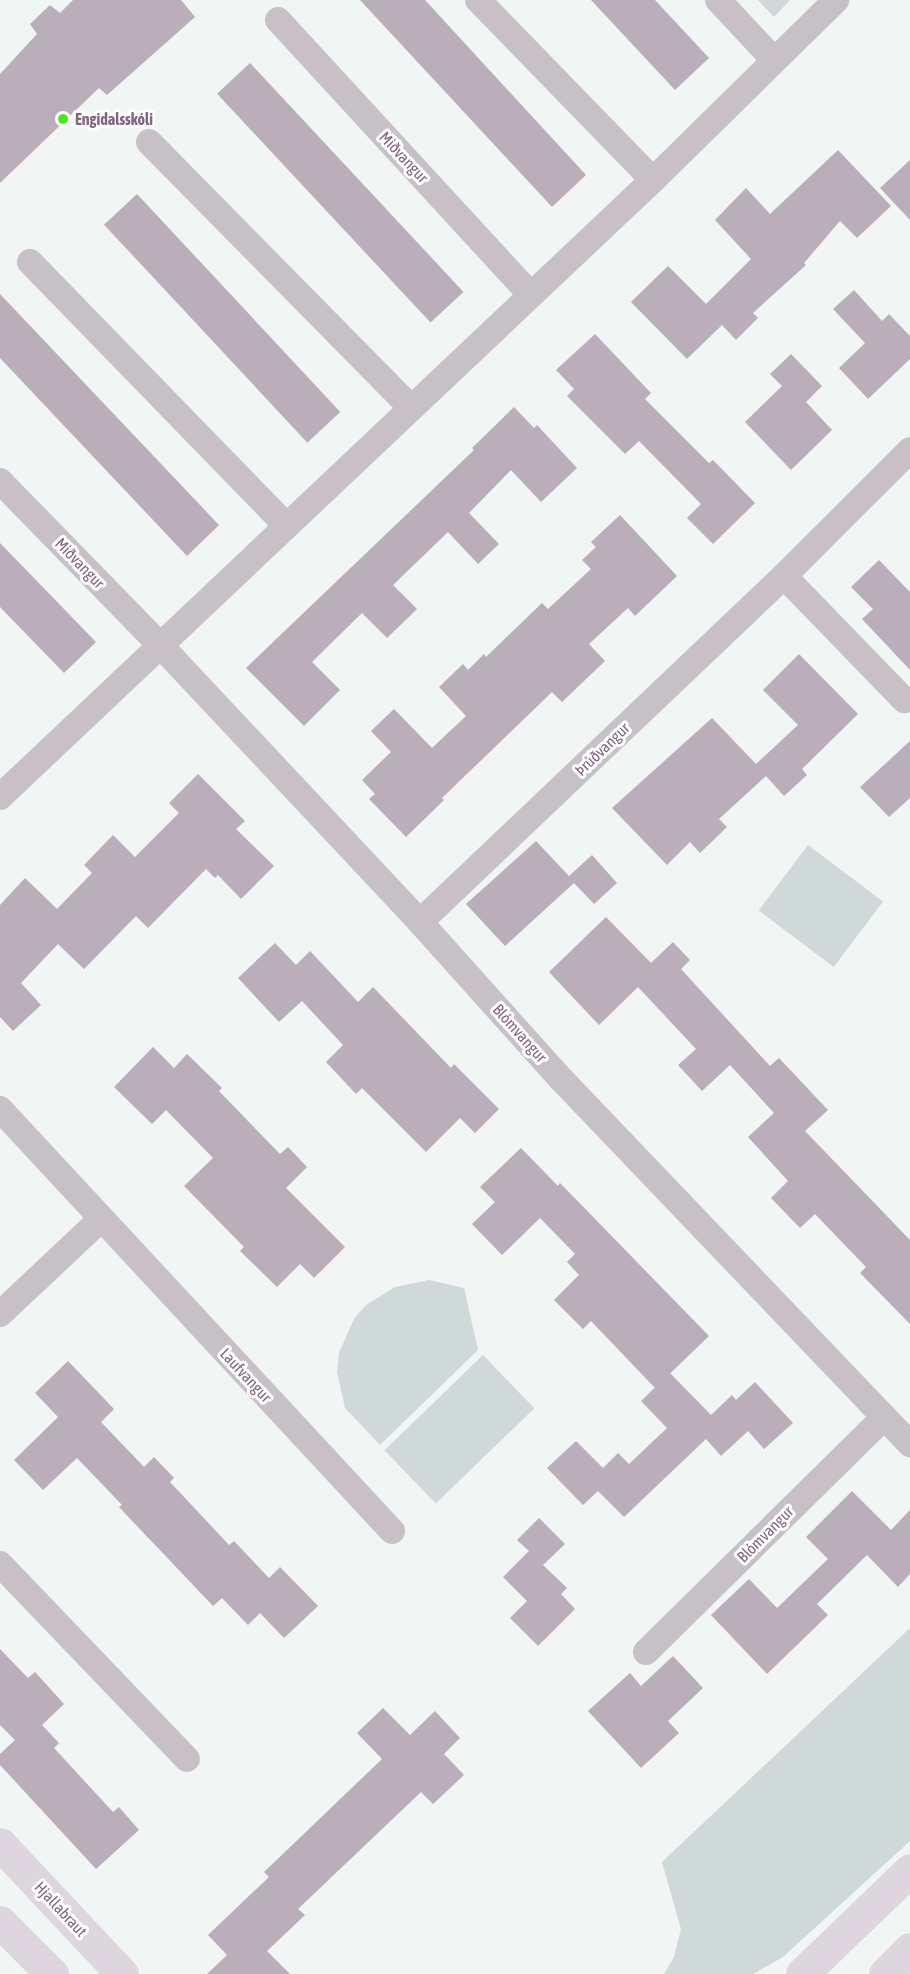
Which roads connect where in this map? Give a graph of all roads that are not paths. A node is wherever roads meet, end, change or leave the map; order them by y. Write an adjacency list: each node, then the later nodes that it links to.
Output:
1 (478, 0): 7 (street)
2 (718, 0): 5 (street)
3 (836, 0): 5 (street)
4 (278, 20): 9 (street, Miðvangur)
5 (774, 60): 7 (street)
6 (149, 142): 10 (street)
7 (653, 180): 9 (street)
8 (30, 262): 13 (street)
9 (530, 294): 10 (street)
10 (410, 407): 13 (street)
11 (910, 450): 14 (street, Þrúðvangur)
12 (0, 481): 15 (street, Miðvangur)
13 (286, 525): 15 (street)
14 (784, 576): 16 (street); 18 (street, Þrúðvangur)
15 (160, 646): 17 (street); 18 (street, Blómvangur)
16 (904, 700)
17 (0, 797)
18 (420, 922): 22 (street, Blómvangur)
19 (0, 1109): 20 (street, Laufvangur)
20 (101, 1219): 21 (street); 24 (street, Laufvangur)
21 (0, 1314)
22 (884, 1417): 23 (street, Blómvangur); 26 (street, Blómvangur)
23 (910, 1444)
24 (392, 1531)
25 (0, 1564): 27 (street)
26 (646, 1652)
27 (187, 1759)
28 (0, 1844): 33 (main road, Hjallabraut)
29 (910, 1870): 34 (main road)
30 (0, 1922): 32 (main road)
31 (910, 1949): 35 (main road)
32 (52, 1974)
33 (122, 1974)
34 (802, 1974)
35 (885, 1974)

